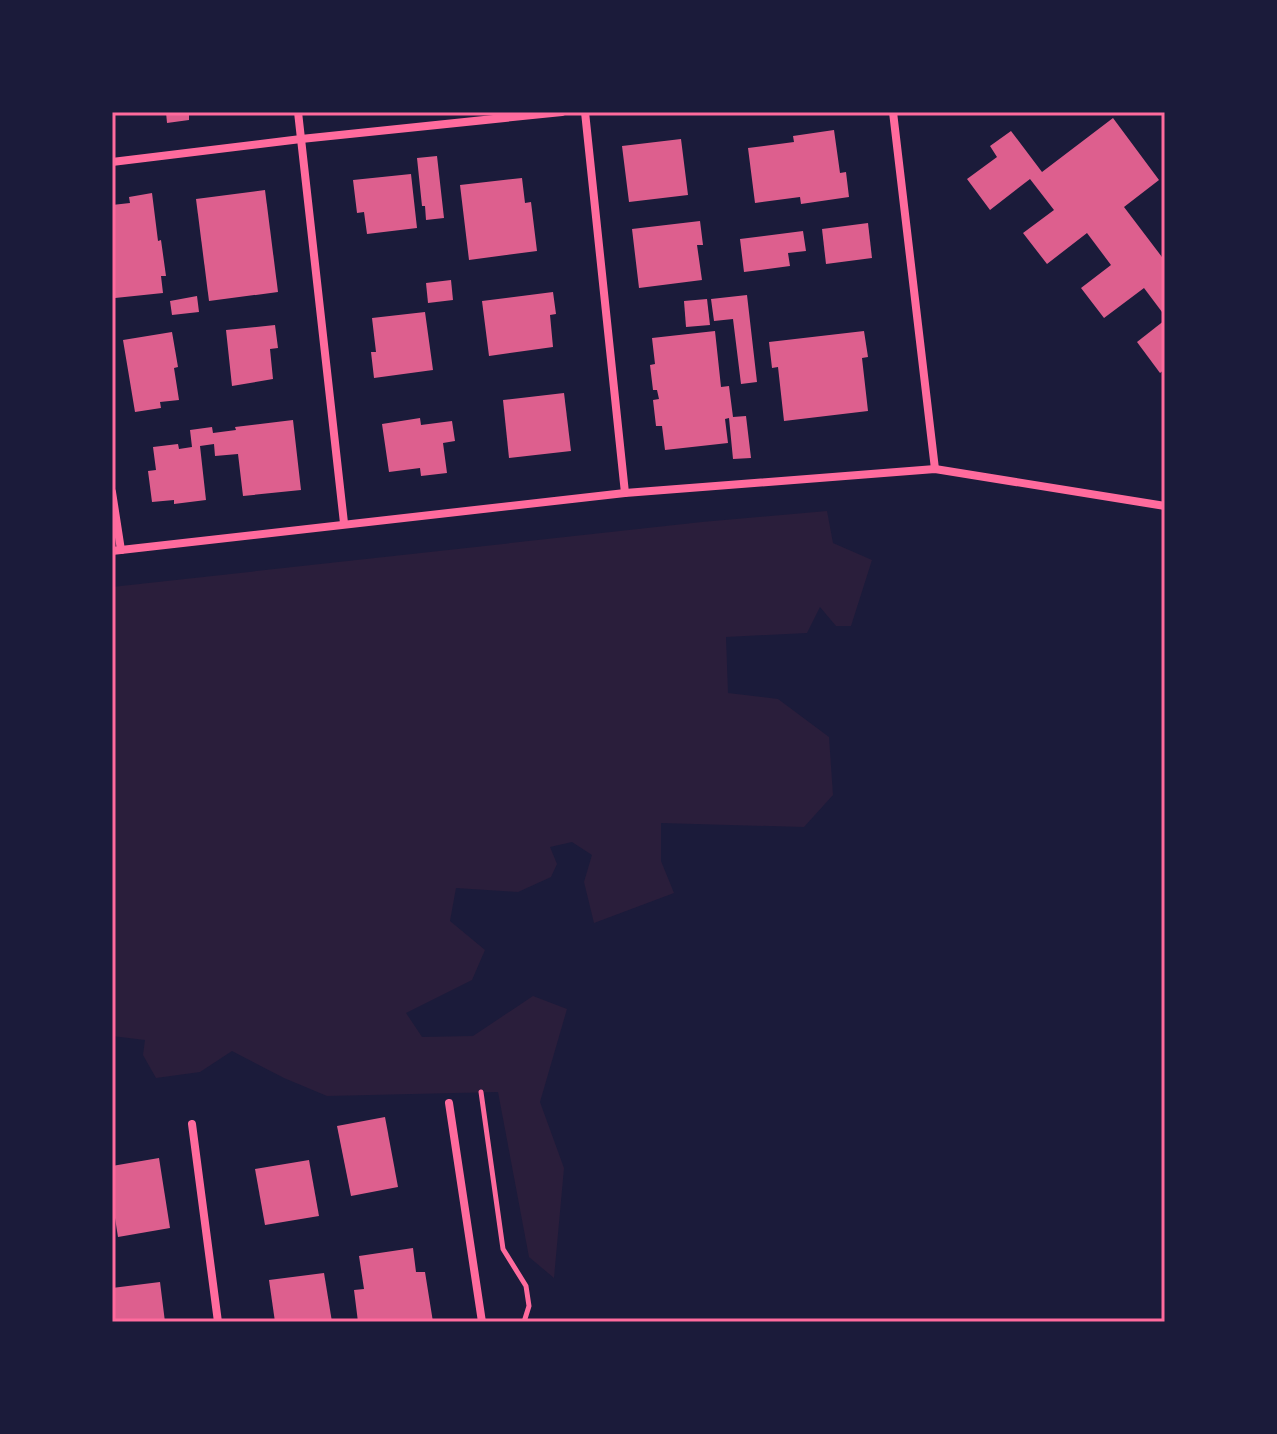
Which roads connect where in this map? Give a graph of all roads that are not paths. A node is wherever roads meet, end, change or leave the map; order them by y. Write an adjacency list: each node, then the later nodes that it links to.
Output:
1 (298, 112): 5 (street)
2 (562, 112): 5 (street)
3 (585, 112): 9 (street)
4 (893, 112): 7 (street)
5 (301, 139): 6 (street); 11 (street)
6 (112, 162)
7 (935, 469): 9 (street); 10 (street)
8 (112, 492): 12 (street)
9 (625, 493): 11 (street)
10 (1165, 506)
11 (344, 523): 12 (street)
12 (116, 550)
13 (449, 1103): 16 (street)
14 (192, 1124): 15 (street)
15 (218, 1322)
16 (482, 1322)

